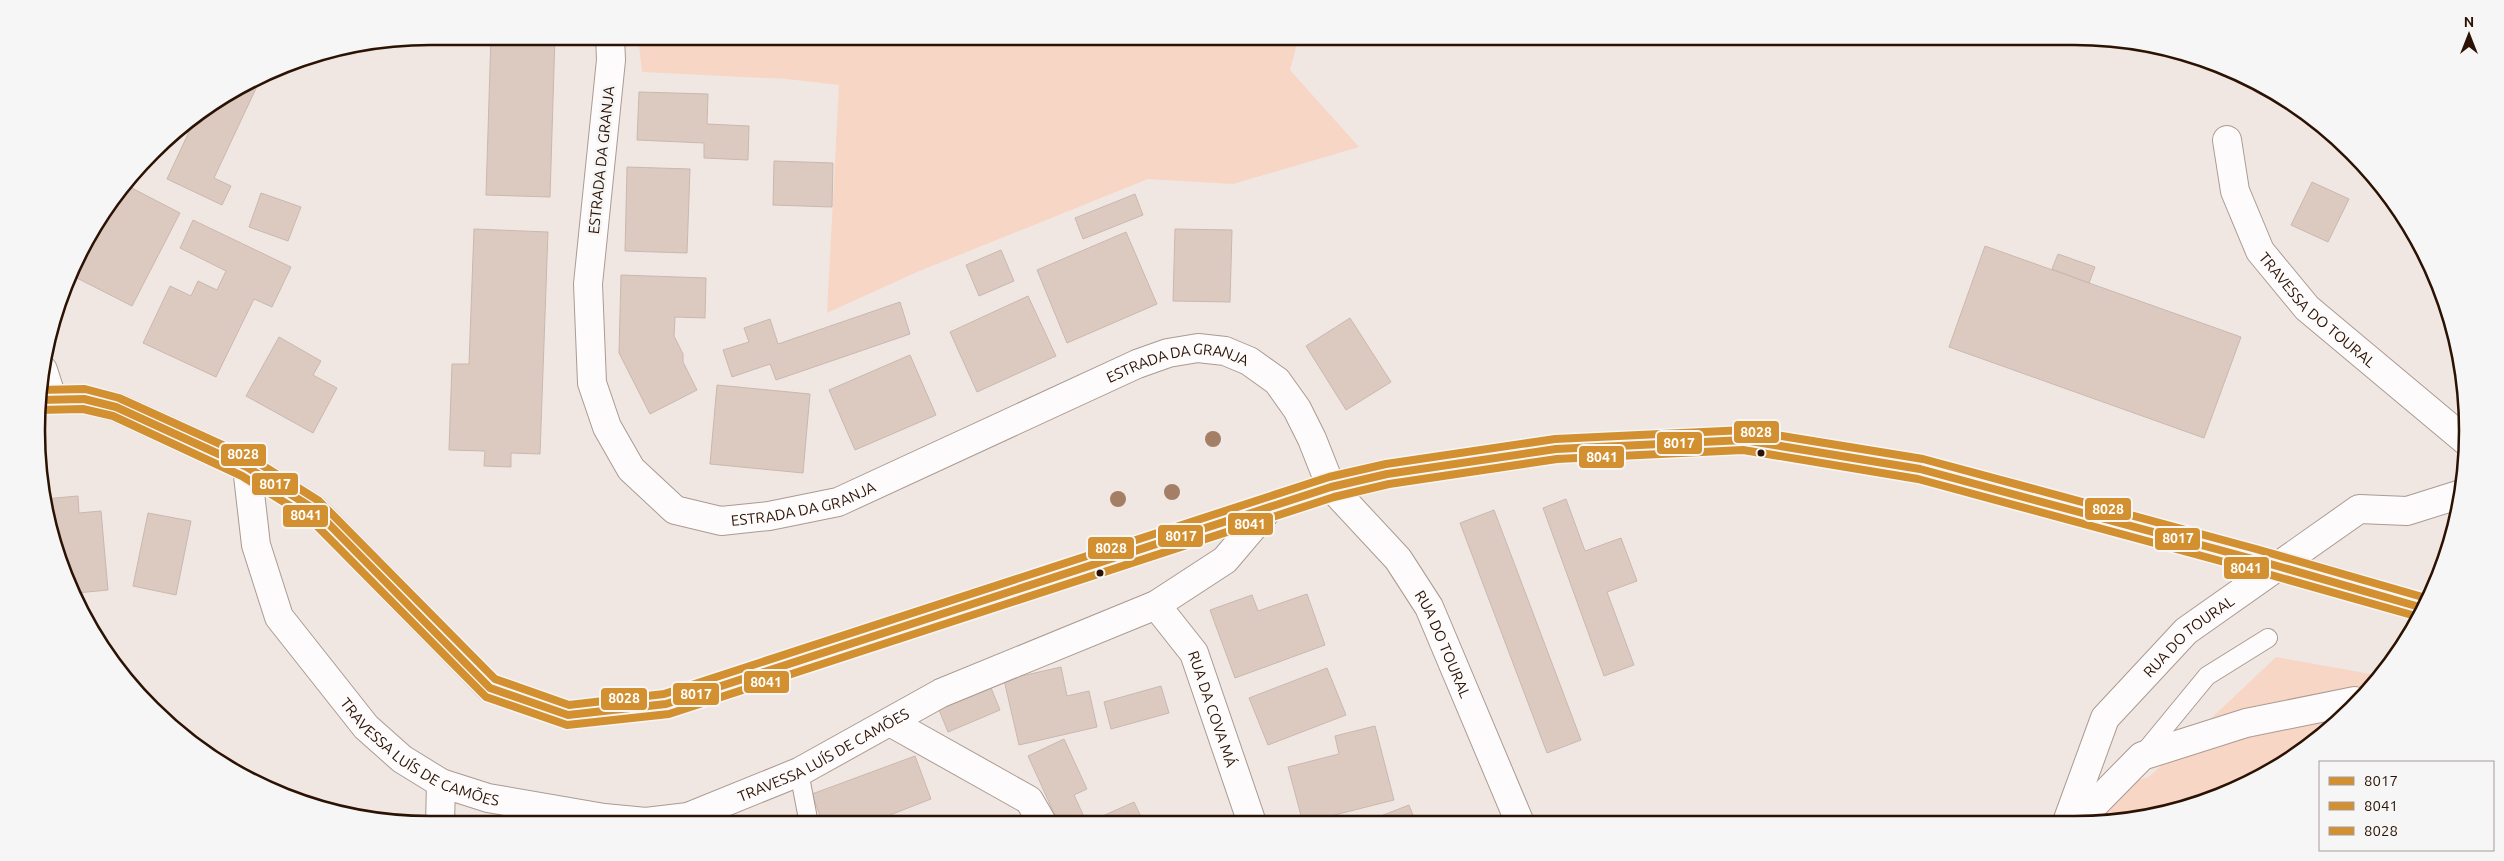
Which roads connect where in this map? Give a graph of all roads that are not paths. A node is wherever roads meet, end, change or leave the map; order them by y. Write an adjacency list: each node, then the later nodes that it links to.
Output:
1 (610, 45): 6 (street, ESTRADA DA GRANJA)
2 (2226, 140): 4 (street, TRAVESSA DO TOURAL)
3 (46, 399): 5 (main road)
4 (2459, 435)
5 (247, 468): 8 (main road); 16 (street, TRAVESSA LUÍS DE CAMÕES)
6 (1332, 487): 8 (main road); 10 (main road, bridge); 23 (street, RUA DO TOURAL)
7 (2454, 496): 24 (street, RUA DO TOURAL)
8 (1270, 507): 9 (street, TRAVESSA LUÍS DE CAMÕES)
9 (1156, 605): 13 (street, TRAVESSA LUÍS DE CAMÕES); 22 (street, RUA DA COVA MÁ)
10 (2416, 606)
11 (2268, 638): 14 (lane)
12 (2346, 703): 14 (street)
13 (890, 722): 15 (street, TRAVESSA LUÍS DE CAMÕES); 21 (street)
14 (2142, 756): 25 (street)
15 (799, 772): 19 (street, TRAVESSA LUÍS DE CAMÕES); 20 (lane)
16 (441, 783): 17 (street); 18 (street, TRAVESSA LUÍS DE CAMÕES)
17 (440, 816)
18 (593, 816)
19 (690, 816)
20 (808, 816)
21 (1038, 816)
22 (1250, 816)
23 (1517, 816)
24 (2069, 816)
25 (2083, 816)

